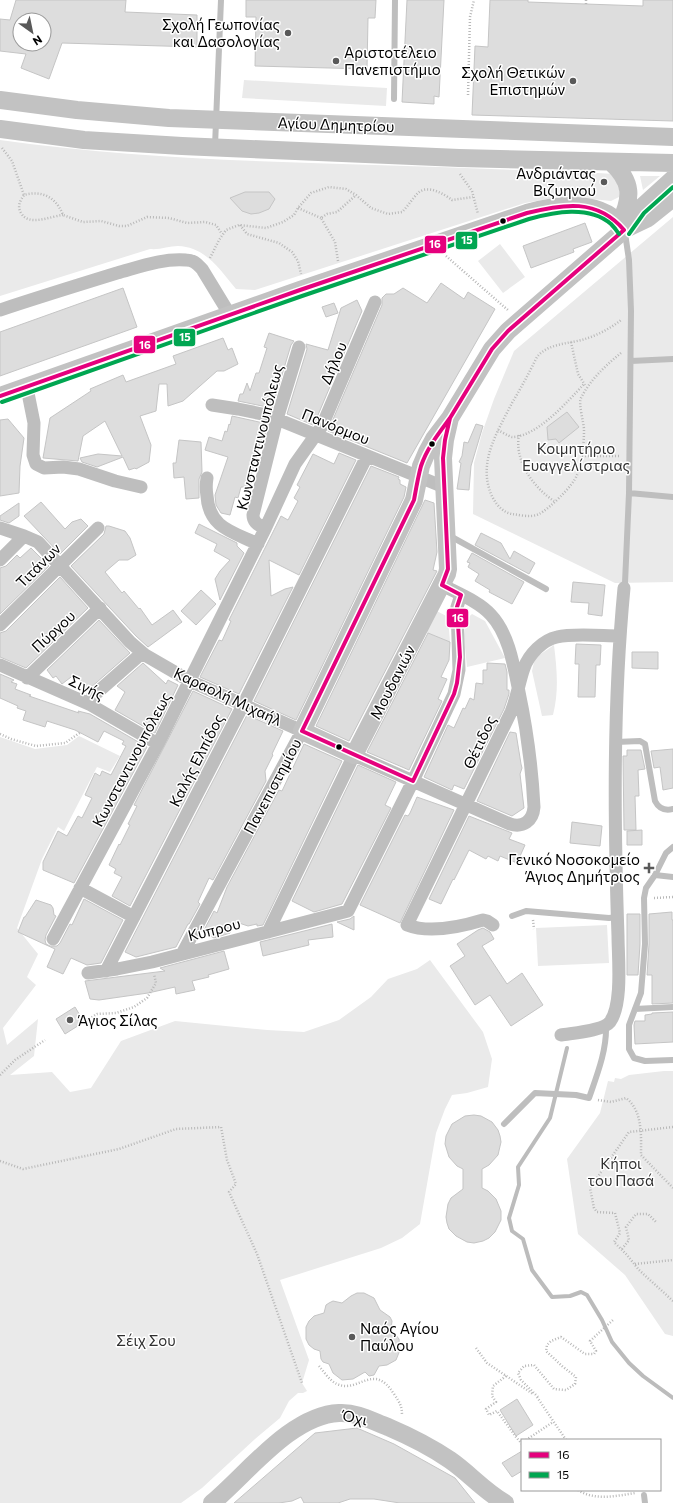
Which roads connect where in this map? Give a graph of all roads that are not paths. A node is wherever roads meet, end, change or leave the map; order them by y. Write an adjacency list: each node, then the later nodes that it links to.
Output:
1 (221, 0): 5 (lane)
2 (395, 0): 3 (lane)
3 (394, 99)
4 (0, 100): 5 (street, Αγίου Δημητρίου)
5 (216, 120): 7 (street, Αγίου Δημητρίου); 8 (lane)
6 (0, 129): 8 (street, Αγίου Δημητρίου)
7 (673, 137)
8 (215, 148): 9 (street, Αγίου Δημητρίου)
9 (611, 162): 10 (street, Αγίου Δημητρίου); 13 (street)
10 (673, 163)
11 (673, 178): 13 (street, Πανεπιστημίου)
12 (673, 198): 13 (street, Πανεπιστημίου)
13 (622, 226): 16 (street); 19 (lane); 23 (street, Πανεπιστημίου)
14 (375, 302): 25 (street, Δήλου)
15 (0, 310): 16 (street)
16 (230, 315): 20 (street)
17 (299, 347): 24 (street, Κωνσταντινουπόλεως)
18 (673, 359): 19 (lane)
19 (630, 361): 31 (lane)
20 (27, 388): 21 (street); 29 (street)
21 (0, 396)
22 (212, 405): 24 (street, Πανόρμου)
23 (450, 418): 27 (street, Πανεπιστημίου); 30 (street, Μουδανιών)
24 (277, 419): 25 (street, Πανόρμου); 35 (street, Κωνσταντινουπόλεως)
25 (316, 434): 26 (street, Πανόρμου); 35 (street, Κωνσταντινουπόλεως)
26 (367, 456): 27 (street, Πανόρμου); 54 (street, Καλής Ελπίδος)
27 (419, 477): 30 (street, Πανόρμου); 55 (street, Πανεπιστημίου)
28 (207, 478): 38 (street)
29 (141, 486)
30 (444, 487): 36 (street, Μουδανιών)
31 (629, 493): 32 (lane); 42 (lane)
32 (673, 497)
33 (0, 528): 37 (street, Καραολή Μιχαήλ)
34 (98, 528): 40 (street, Τιτάνων)
35 (265, 529): 38 (street, Κωνσταντινουπόλεως)
36 (447, 534): 41 (street, Μουδανιών); 43 (lane)
37 (24, 536): 39 (street); 40 (street, Καραολή Μιχαήλ)
38 (258, 544): 51 (street, Κωνσταντινουπόλεως)
39 (0, 560)
40 (60, 566): 45 (street, Καραολή Μιχαήλ); 46 (street, Τιτάνων)
41 (442, 584): 44 (street); 58 (street, Μουδανιών)
42 (625, 585): 47 (street)
43 (546, 589)
44 (461, 595): 52 (street); 59 (street)
45 (100, 608): 48 (street, Καραολή Μιχαήλ); 50 (street, Πύργου)
46 (0, 625)
47 (620, 636): 52 (street, Θέτιδος); 56 (street)
48 (142, 652): 51 (street, Καραολή Μιχαήλ); 53 (street)
49 (0, 665): 50 (street, Σιγής)
50 (27, 678): 53 (street, Σιγής)
51 (190, 681): 54 (street, Καραολή Μιχαήλ); 57 (street, Κωνσταντινουπόλεως)
52 (519, 689): 60 (street, Θέτιδος); 60 (street, Καραολή Μιχαήλ)
53 (89, 704): 57 (street, Σιγής)
54 (243, 705): 55 (street, Καραολή Μιχαήλ); 66 (street, Καλής Ελπίδος)
55 (302, 731): 58 (street, Καραολή Μιχαήλ); 72 (street, Πανεπιστημίου)
56 (616, 742): 61 (lane); 68 (street)
57 (158, 744): 65 (street, Κωνσταντινουπόλεως)
58 (354, 755): 59 (street, Καραολή Μιχαήλ); 70 (street, Μουδανιών)
59 (413, 781): 60 (street, Καραολή Μιχαήλ); 70 (street, Κύπρου)
60 (467, 805): 69 (street, Θέτιδος)
61 (673, 809)
62 (673, 847): 63 (lane)
63 (655, 875): 64 (lane); 76 (lane)
64 (673, 877)
65 (80, 888): 66 (street); 71 (street, Κωνσταντινουπόλεως)
66 (134, 916): 73 (street, Καλής Ελπίδος)
67 (512, 916): 68 (lane)
68 (617, 917): 77 (street)
69 (493, 925)
70 (268, 932): 72 (street, Κύπρου)
71 (53, 939)
72 (182, 954): 73 (street, Κύπρου)
73 (106, 971): 74 (street, Κύπρου)
74 (88, 973)
75 (673, 1007): 76 (lane)
76 (635, 1010): 79 (lane)
77 (606, 1025): 78 (street); 80 (lane)
78 (561, 1035)
79 (673, 1060)
80 (504, 1124)
81 (642, 1494): 84 (lane)
82 (212, 1503): 83 (street, Όχι)
83 (505, 1503)
84 (645, 1503)

